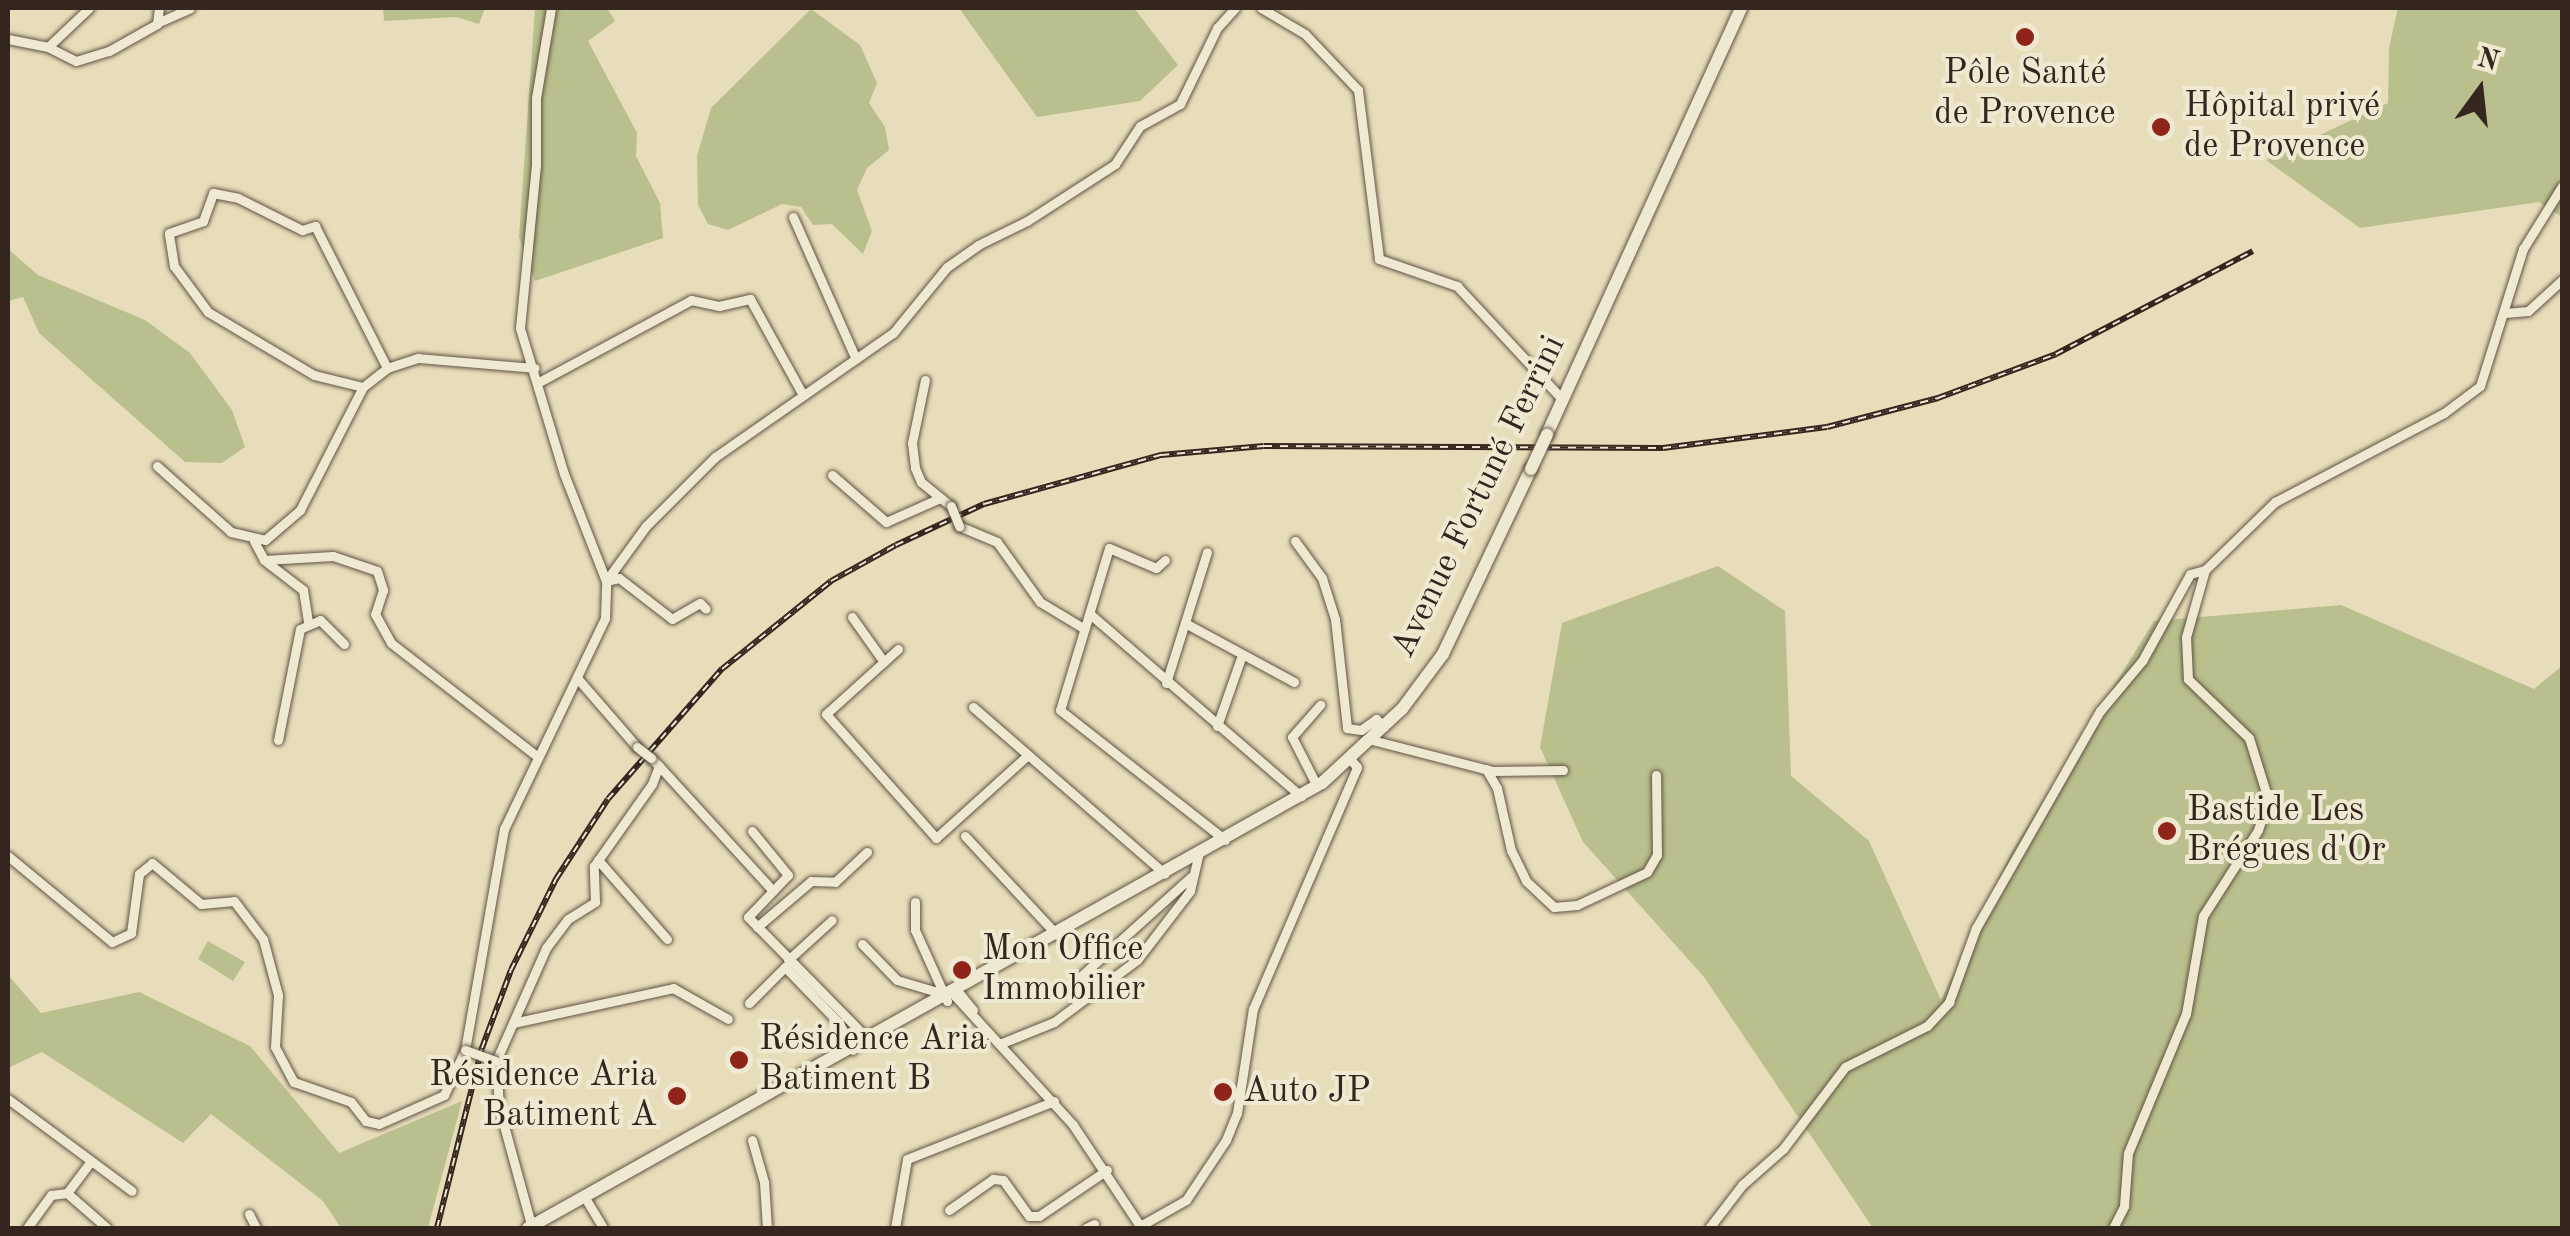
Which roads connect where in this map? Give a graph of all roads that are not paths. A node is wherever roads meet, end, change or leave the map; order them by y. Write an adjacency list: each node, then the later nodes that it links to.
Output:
1 (89, 8): 10 (street)
2 (159, 8): 8 (street)
3 (190, 8): 8 (street)
4 (551, 8): 17 (street)
5 (1236, 8): 15 (street)
6 (1261, 8): 22 (street)
7 (1740, 8): 22 (main road, Avenue Fortuné Ferrini)
8 (157, 23): 10 (street)
9 (8, 39): 10 (street)
10 (48, 47)
11 (2562, 186): 14 (street)
12 (793, 217): 15 (street)
13 (2562, 280): 14 (street)
14 (2505, 313): 31 (street)
15 (856, 359): 21 (street)
16 (386, 368): 17 (street); 20 (street); 20 (street)
17 (534, 368): 19 (street)
18 (925, 380): 25 (street)
19 (540, 382): 21 (street); 32 (street)
20 (364, 387): 26 (street)
21 (803, 395): 32 (street)
22 (1562, 399): 49 (main road, Avenue Fortuné Ferrini, bridge)
23 (158, 466): 26 (street)
24 (832, 475): 25 (street)
25 (938, 499): 38 (street, bridge)
26 (254, 541): 29 (street)
27 (1295, 541): 49 (street)
28 (1207, 552): 37 (street)
29 (264, 560): 36 (street); 53 (street)
30 (1165, 560): 34 (street)
31 (2205, 570): 106 (street); 107 (street)
32 (606, 581): 33 (street); 43 (street)
33 (706, 609)
34 (1090, 614): 38 (street); 45 (street)
35 (852, 617): 42 (street)
36 (308, 621): 39 (street); 50 (street)
37 (1185, 623): 41 (street); 45 (street)
38 (1085, 629): 63 (street)
39 (344, 644)
40 (898, 649): 42 (street)
41 (1241, 658): 44 (street); 48 (street)
42 (884, 662): 52 (street)
43 (578, 679): 53 (street); 55 (street, bridge)
44 (1294, 682)
45 (1166, 683): 48 (street)
46 (1320, 704): 59 (street)
47 (972, 707): 52 (street)
48 (1216, 726): 60 (street)
49 (1384, 727): 51 (main road, Avenue Fortuné Ferrini)
50 (278, 740)
51 (1372, 740): 54 (main road, Avenue Fortuné Ferrini); 56 (street)
52 (1028, 755): 68 (street)
53 (538, 757): 86 (street)
54 (1350, 760): 59 (main road, Avenue Fortuné Ferrini); 98 (street)
55 (659, 766): 67 (street); 70 (street)
56 (1486, 769): 57 (street); 58 (street)
57 (1563, 770)
58 (1656, 776)
59 (1318, 786): 60 (main road, Avenue Fortuné Ferrini)
60 (1301, 796): 63 (main road, Avenue Fortuné Ferrini)
61 (752, 830): 70 (street)
62 (965, 836): 74 (street)
63 (1225, 840): 65 (main road, Avenue Fortuné Ferrini)
64 (867, 852): 73 (street)
65 (1198, 855): 68 (main road, Avenue Fortuné Ferrini); 69 (street)
66 (8, 856): 86 (street)
67 (598, 860): 75 (street); 82 (street)
68 (1164, 874): 74 (main road, Avenue Fortuné Ferrini)
69 (1193, 875): 78 (street); 84 (street)
70 (772, 891): 73 (street)
71 (914, 902): 79 (street)
72 (832, 920): 77 (street)
73 (757, 928): 77 (street)
74 (1056, 935): 79 (main road, Avenue Fortuné Ferrini)
75 (668, 938)
76 (862, 944): 79 (street)
77 (788, 960): 83 (street)
78 (1080, 976)
79 (953, 994): 83 (main road, Avenue Fortuné Ferrini); 84 (street)
80 (749, 1003): 85 (street)
81 (728, 1019): 82 (street)
82 (513, 1023): 87 (street)
83 (869, 1040): 85 (main road, Avenue Fortuné Ferrini)
84 (1002, 1043): 89 (street)
85 (853, 1049): 95 (main road, Avenue Fortuné Ferrini)
86 (465, 1050): 87 (street, bridge)
87 (496, 1062): 102 (street)
88 (8, 1100): 91 (street)
89 (1054, 1101): 92 (street); 105 (street)
90 (752, 1140): 104 (street)
91 (90, 1161): 93 (street); 94 (street)
92 (1106, 1170): 96 (street); 98 (street)
93 (132, 1191)
94 (67, 1193): 99 (street); 100 (street)
95 (586, 1200): 102 (main road, Avenue Fortuné Ferrini); 103 (street)
96 (948, 1210)
97 (249, 1214): 101 (street)
98 (1140, 1227)
99 (28, 1228)
100 (107, 1228)
101 (256, 1228)
102 (533, 1228)
103 (603, 1228)
104 (767, 1228)
105 (895, 1228)
106 (1709, 1228)
107 (2113, 1228)

